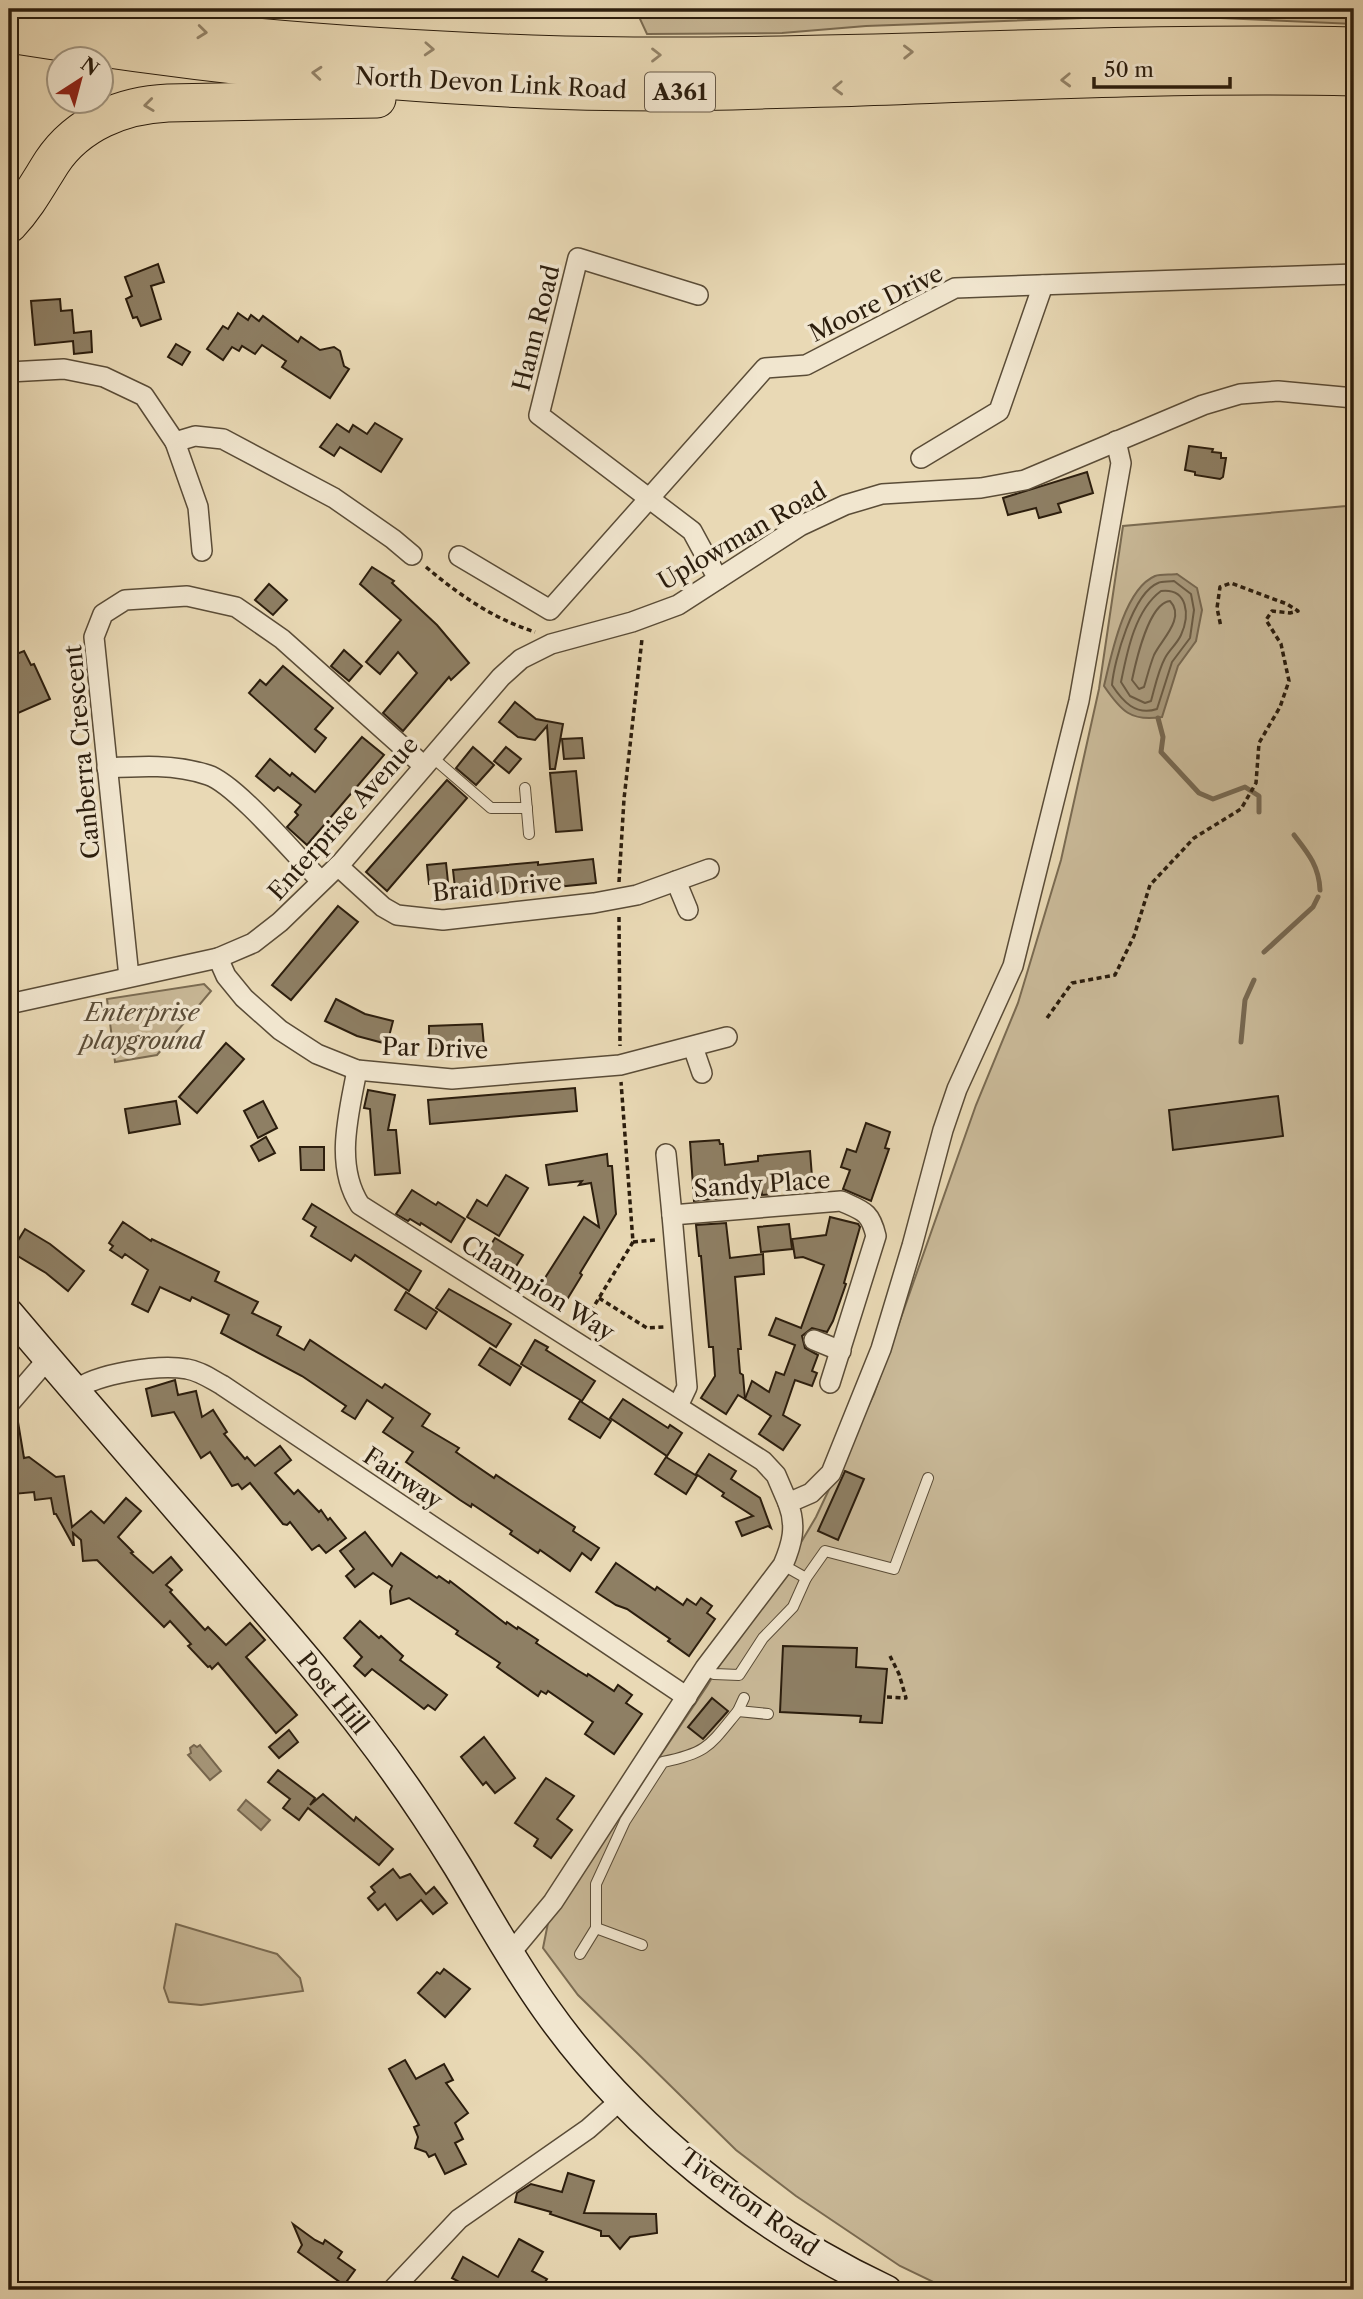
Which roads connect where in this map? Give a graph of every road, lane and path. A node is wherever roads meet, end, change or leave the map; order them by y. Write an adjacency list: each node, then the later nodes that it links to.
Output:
1 (37, 9): 3 (highway, North Devon Link Road / A361, one-way to 3)
2 (9, 34): 5 (highway, North Devon Link Road / A361, one-way to 2)
3 (1354, 46)
4 (1354, 77): 5 (highway, North Devon Link Road / A361, one-way to 5)
5 (510, 87): 6 (highway, A361, one-way to 6)
6 (9, 224)
7 (1354, 274): 8 (street, Moore Drive)
8 (1044, 285): 14 (street); 15 (street, Moore Drive)
9 (698, 295): 15 (street, Hann Road)
10 (9, 372): 12 (street)
11 (1354, 398): 13 (street, Uplowman Road)
12 (175, 442): 16 (street); 17 (street)
13 (1116, 442): 19 (street, Uplowman Road); 60 (street)
14 (921, 458)
15 (649, 498): 18 (street, Moore Drive); 19 (street, Hann Road)
16 (202, 551)
17 (412, 555): 22 (path)
18 (459, 556)
19 (718, 579): 20 (street, Uplowman Road)
20 (644, 618): 23 (street, Uplowman Road); 33 (path)
21 (1221, 627): 38 (path)
22 (537, 633)
23 (521, 659): 24 (street, Enterprise Avenue)
24 (428, 762): 25 (street, Canberra Crescent); 27 (lane); 29 (street, Enterprise Avenue)
25 (107, 768): 31 (street); 36 (street, Canberra Crescent)
26 (525, 788): 27 (lane)
27 (527, 808): 28 (lane)
28 (530, 834)
29 (338, 866): 31 (street, Enterprise Avenue); 33 (street, Braid Drive)
30 (709, 869): 32 (street, Braid Drive)
31 (321, 881): 35 (street, Enterprise Avenue)
32 (676, 881): 33 (street, Braid Drive); 34 (street)
33 (618, 898): 41 (path)
34 (688, 910)
35 (218, 958): 36 (street, Enterprise Avenue); 42 (street, Par Drive)
36 (129, 977): 37 (street, Enterprise Avenue)
37 (9, 1004)
38 (1047, 1018)
39 (727, 1037): 40 (street, Par Drive)
40 (693, 1047): 41 (street, Par Drive); 43 (street)
41 (620, 1065): 42 (street, Par Drive); 47 (path)
42 (357, 1070): 51 (street, Champion Way)
43 (702, 1073)
44 (666, 1154): 45 (street)
45 (672, 1215): 46 (street, Sandy Place); 53 (street, Sandy Place)
46 (674, 1239): 47 (path); 50 (street, Sandy Place)
47 (633, 1242): 48 (path)
48 (599, 1298): 50 (path); 51 (path)
49 (9, 1314): 54 (street, Post Hill)
50 (681, 1325): 58 (street, Sandy Place)
51 (574, 1339): 58 (street, Champion Way)
52 (814, 1340): 53 (street)
53 (841, 1351): 55 (street, Sandy Place)
54 (49, 1361): 56 (street, Post Hill); 57 (street)
55 (830, 1383)
56 (74, 1391): 66 (street, Fairway); 72 (street, Post Hill)
57 (9, 1404)
58 (678, 1406): 60 (street, Champion Way)
59 (928, 1479): 62 (lane)
60 (788, 1503): 61 (street, Champion Way)
61 (783, 1566): 62 (lane); 64 (street)
62 (806, 1578): 64 (lane)
63 (890, 1656): 65 (path)
64 (705, 1668): 66 (street)
65 (887, 1696)
66 (687, 1697): 72 (street)
67 (744, 1698): 68 (lane)
68 (738, 1711): 69 (lane); 70 (lane)
69 (768, 1714)
70 (596, 1927): 71 (lane); 73 (lane)
71 (642, 1945)
72 (507, 1952): 74 (street, Post Hill)
73 (580, 1954)
74 (622, 2099): 75 (street, Tiverton Road); 76 (street)
75 (873, 2287)
76 (392, 2290)

